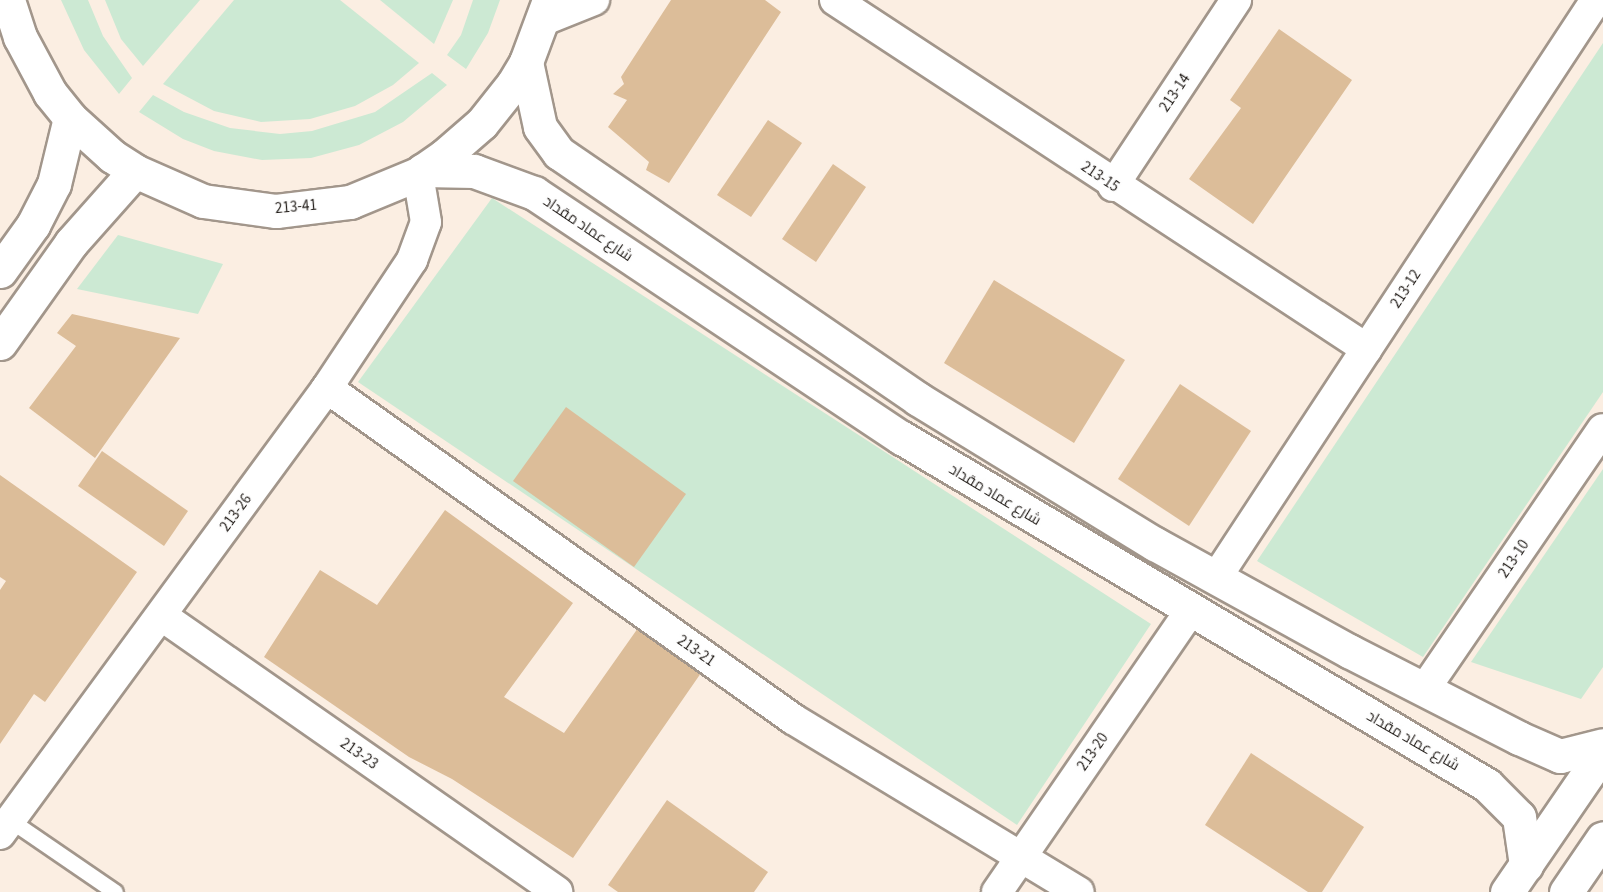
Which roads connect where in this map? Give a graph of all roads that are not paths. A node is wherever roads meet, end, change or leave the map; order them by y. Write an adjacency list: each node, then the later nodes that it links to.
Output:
1 (8, 0): 8 (street, 213-41)
2 (594, 0): 6 (street)
3 (836, 0): 11 (street, 213-15)
4 (1236, 0): 11 (street, 213-14)
5 (1596, 0): 14 (street, 213-12)
6 (547, 10): 7 (street, 213-41)
7 (526, 62): 10 (street, 213-41); 17 (street)
8 (70, 118): 9 (street, 213-41); 12 (street)
9 (135, 171): 10 (street, 213-41); 13 (street)
10 (420, 172): 15 (street, 213-26); 18 (street, شارع عماد مقداد)
11 (1113, 186): 14 (street, 213-15)
12 (0, 271)
13 (0, 343)
14 (1367, 350): 17 (street, 213-12)
15 (327, 388): 19 (street, 213-26); 25 (street, 213-21)
16 (1603, 429): 20 (street, 213-10)
17 (1216, 578): 20 (street)
18 (1190, 611): 25 (street, 213-20); 26 (street, شارع عماد مقداد)
19 (162, 616): 23 (street, 213-26); 28 (street, 213-23)
20 (1424, 690): 21 (street)
21 (1603, 745)
22 (1603, 752): 26 (street)
23 (5, 827): 27 (lane)
24 (1603, 838): 32 (street)
25 (1020, 858): 29 (street, 213-20); 30 (street, 213-21)
26 (1526, 865): 31 (street)
27 (115, 892)
28 (557, 892)
29 (997, 892)
30 (1079, 892)
31 (1507, 892)
32 (1566, 892)

